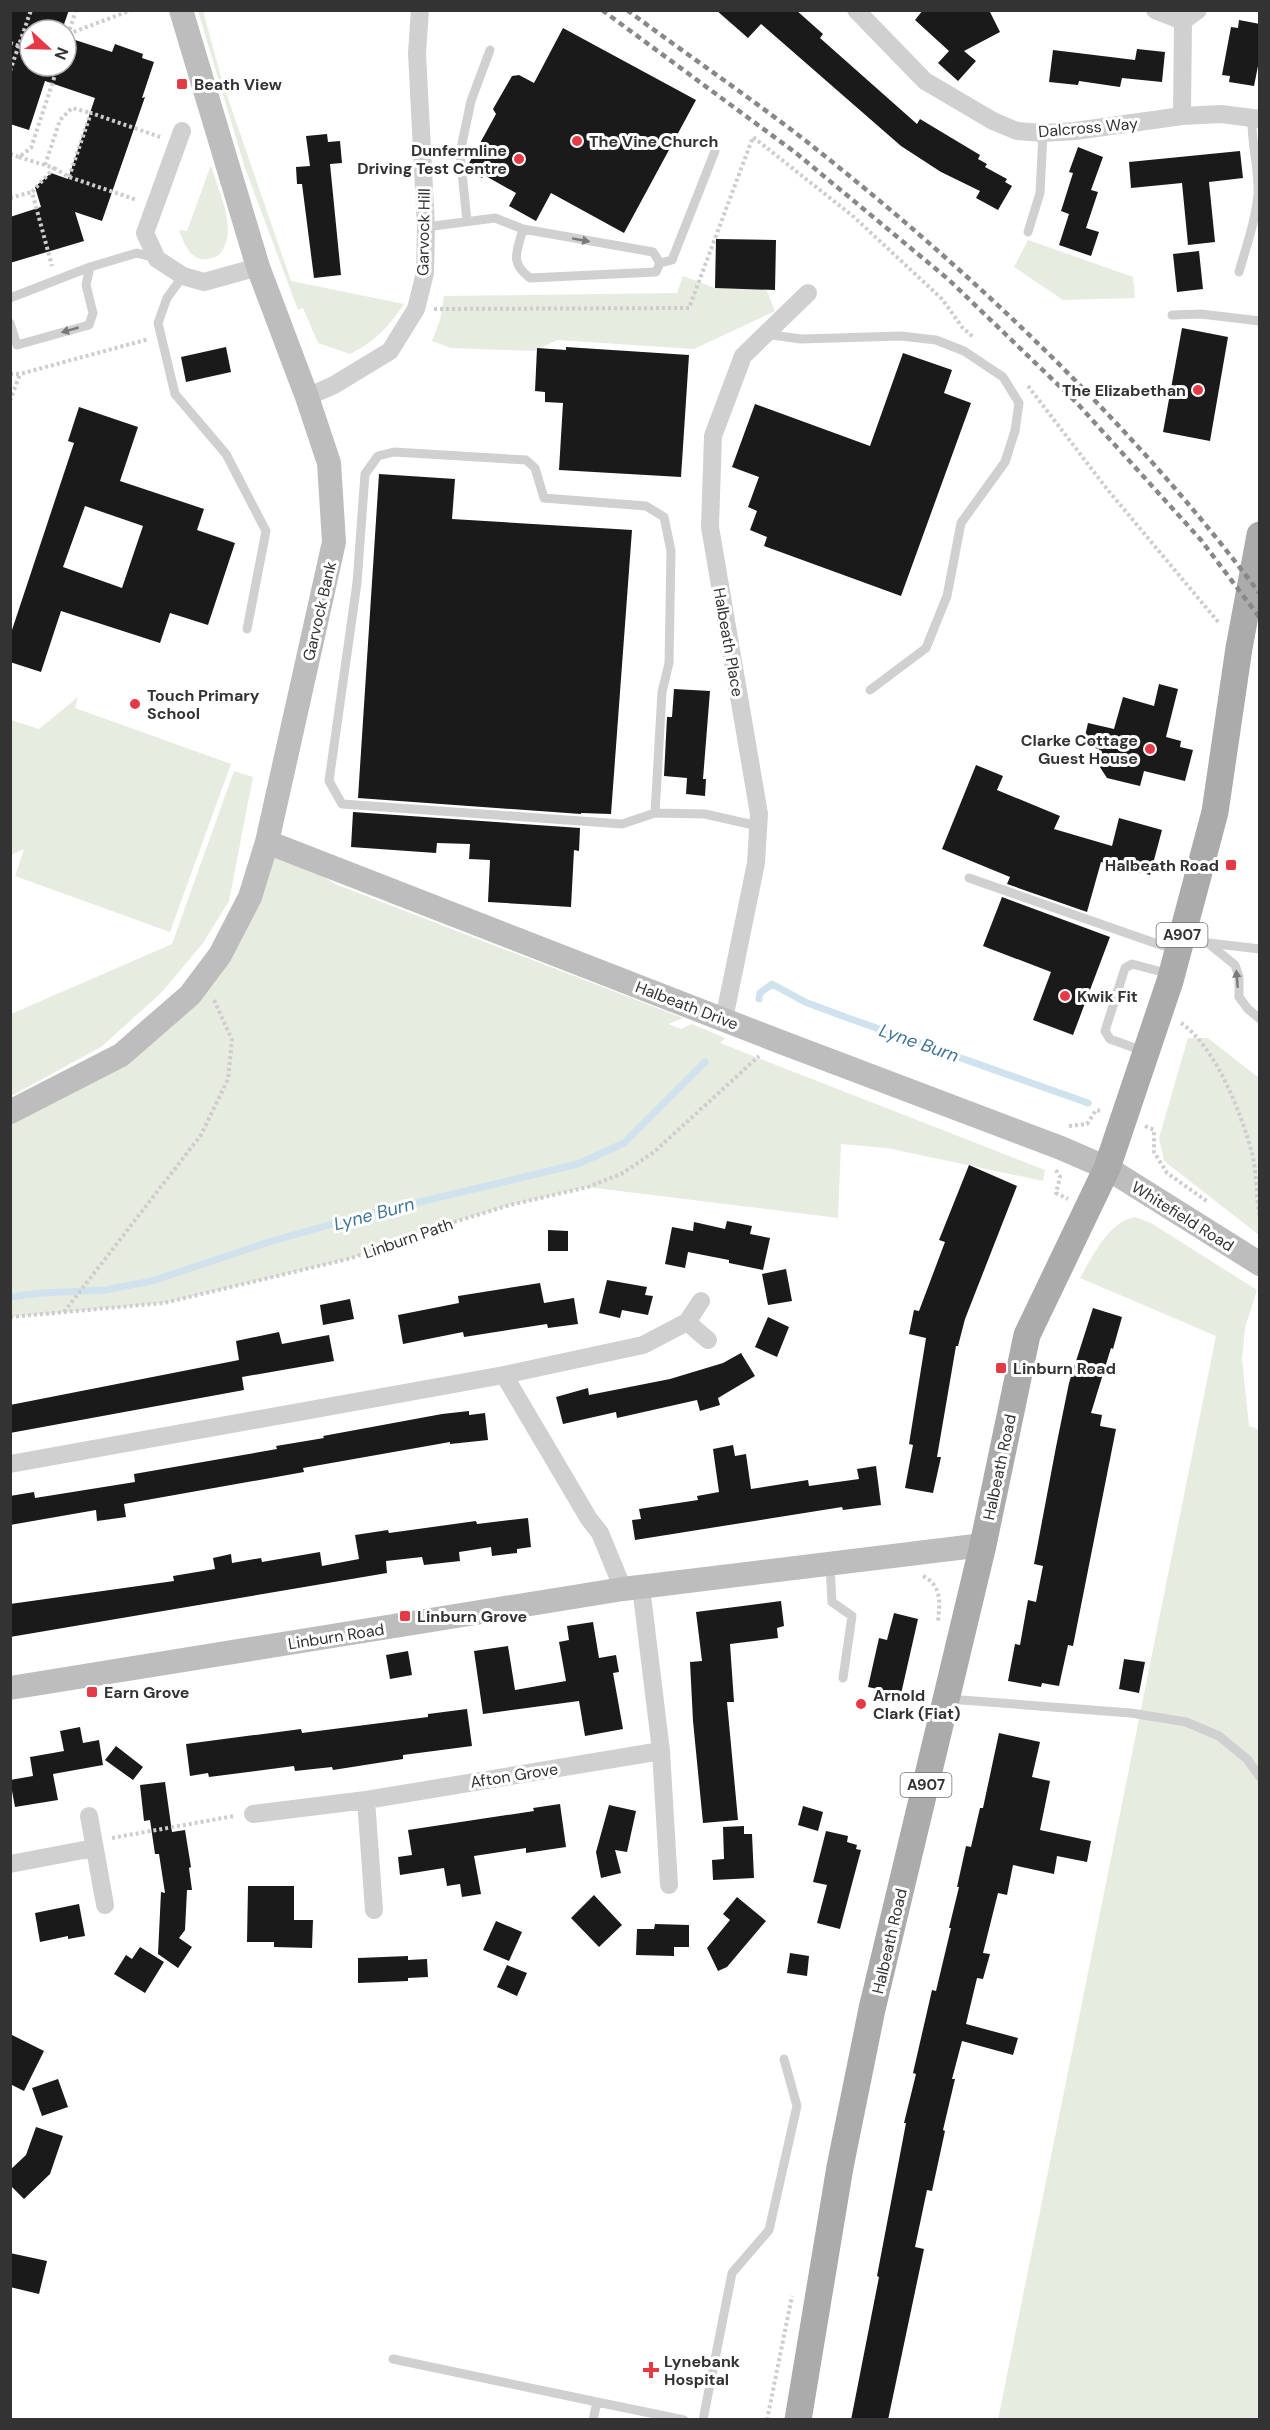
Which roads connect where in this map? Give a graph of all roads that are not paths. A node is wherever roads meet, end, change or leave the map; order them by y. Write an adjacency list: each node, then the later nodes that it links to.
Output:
1 (181, 10): 20 (street, Garvock Bank)
2 (420, 10): 14 (street, Garvock Hill)
3 (856, 10): 10 (street, Dalcross Way)
4 (1155, 10): 6 (street)
5 (1198, 10): 6 (street)
6 (1183, 21): 8 (street)
7 (490, 50): 13 (lane)
8 (1182, 116): 9 (street, Dalcross Way); 10 (street, Dalcross Way)
9 (1256, 118): 21 (lane)
10 (1043, 133): 16 (lane)
11 (179, 137): 17 (street)
12 (715, 151): 18 (lane)
13 (467, 221): 14 (lane); 15 (lane)
14 (426, 226): 29 (street, Garvock Hill)
15 (523, 229): 18 (lane, one-way to 18); 18 (lane)
16 (1028, 232)
17 (158, 259): 19 (lane); 22 (street)
18 (660, 263)
19 (90, 267): 24 (lane); 27 (lane, one-way to 27)
20 (258, 267): 22 (street); 29 (street, Garvock Bank)
21 (1239, 272)
22 (183, 276): 31 (lane)
23 (808, 293): 28 (street, Halbeath Place)
24 (10, 298)
25 (1172, 315): 26 (lane)
26 (1260, 321)
27 (10, 323)
28 (765, 334): 32 (lane); 34 (street, Halbeath Place)
29 (307, 397): 35 (street, Garvock Bank)
30 (1260, 535): 39 (main road, Halbeath Road / A907)
31 (247, 629)
32 (870, 690)
33 (655, 813): 33 (lane); 34 (lane)
34 (758, 826): 40 (street, Halbeath Place)
35 (267, 842): 40 (street, Halbeath Drive); 43 (street, Garvock Bank)
36 (969, 878): 39 (lane)
37 (1209, 944): 38 (lane); 39 (lane); 41 (lane, one-way to 37)
38 (1260, 949)
39 (1177, 955): 42 (main road, Halbeath Road / A907); 42 (lane)
40 (724, 1019): 44 (street, Halbeath Drive)
41 (1260, 1019)
42 (1146, 1052): 44 (main road, Halbeath Road / A907)
43 (10, 1112)
44 (1107, 1168): 45 (street, Whitefield Road); 51 (main road, Halbeath Road / A907)
45 (1260, 1264)
46 (701, 1301): 47 (street)
47 (687, 1322): 48 (street); 49 (street)
48 (708, 1340)
49 (504, 1375): 50 (street); 53 (street)
50 (10, 1464)
51 (983, 1545): 52 (street, Linburn Road); 56 (main road, Halbeath Road / A907)
52 (830, 1565): 53 (street, Linburn Road); 54 (lane)
53 (632, 1588): 55 (street, Linburn Road); 57 (street)
54 (843, 1678)
55 (10, 1688)
56 (947, 1698): 58 (lane); 73 (main road, Halbeath Road / A907)
57 (661, 1751): 59 (street, Afton Grove); 64 (street)
58 (1260, 1777)
59 (366, 1800): 60 (street, Afton Grove); 66 (street)
60 (253, 1814)
61 (90, 1816): 62 (street)
62 (94, 1845): 63 (street); 65 (street)
63 (10, 1864)
64 (669, 1885)
65 (105, 1905)
66 (374, 1910)
67 (784, 2059): 72 (lane)
68 (393, 2359): 69 (lane)
69 (597, 2402): 70 (lane); 71 (lane)
70 (593, 2420)
71 (684, 2420)
72 (703, 2420)
73 (798, 2420)

